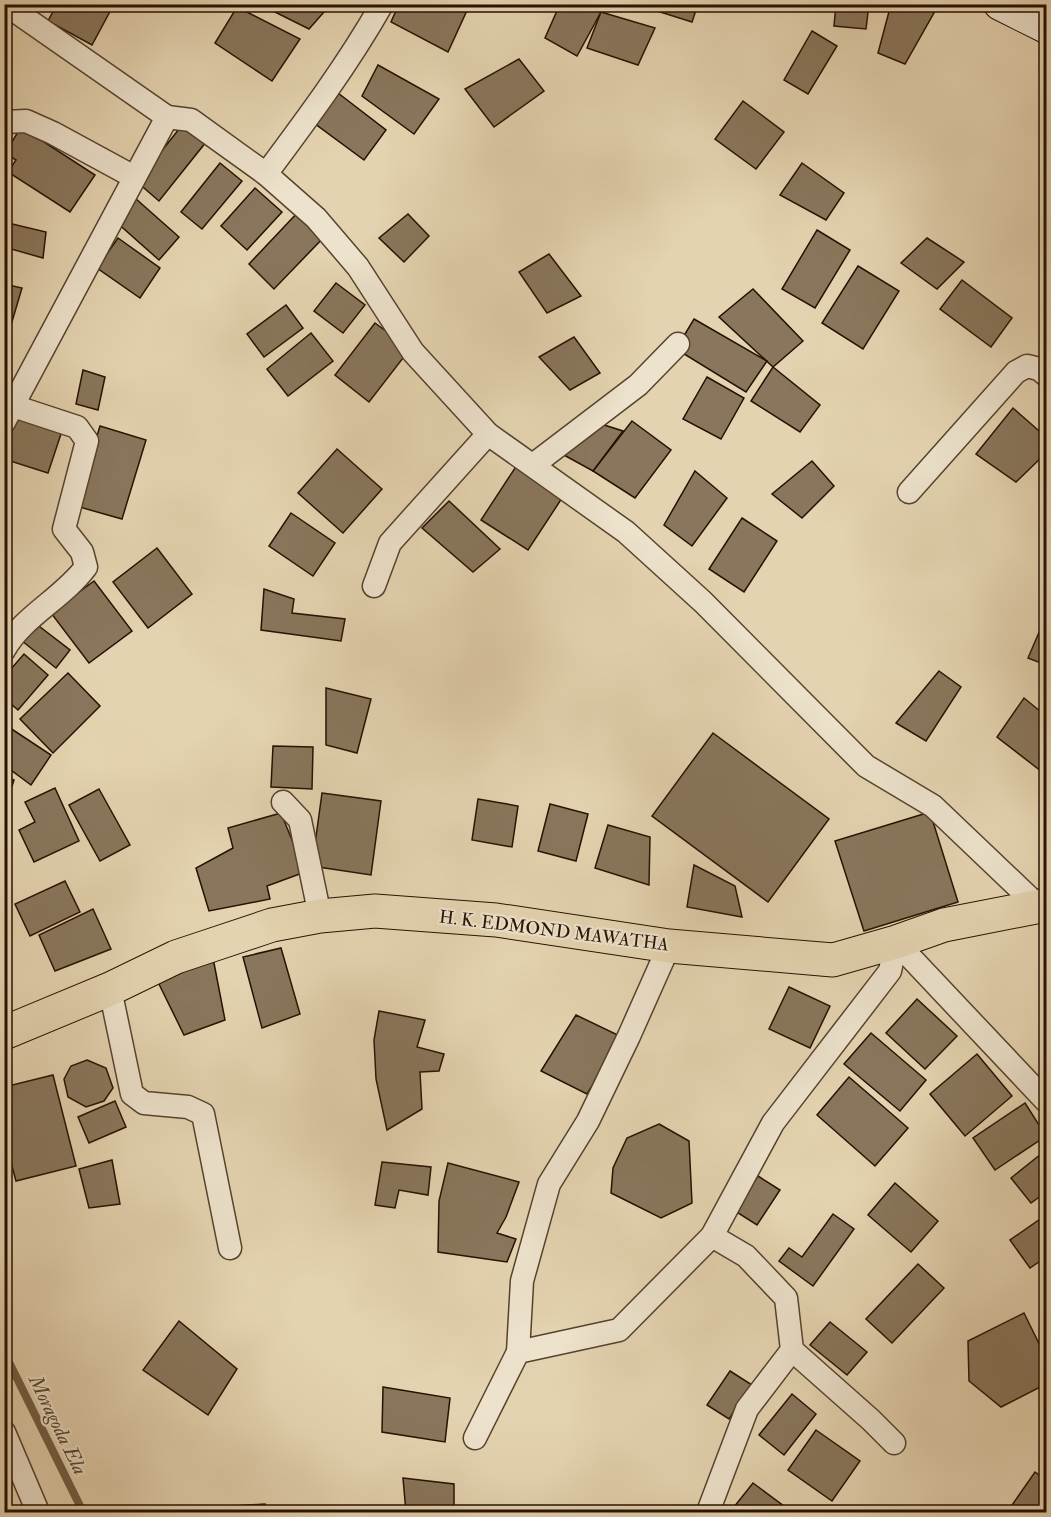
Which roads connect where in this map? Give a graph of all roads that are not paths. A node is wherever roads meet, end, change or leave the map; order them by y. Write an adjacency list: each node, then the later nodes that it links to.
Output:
1 (382, 4): 7 (street)
2 (1000, 4): 4 (street)
3 (15, 11): 5 (street)
4 (1044, 20)
5 (167, 117): 7 (street); 8 (street)
6 (4, 122): 8 (street)
7 (266, 174): 12 (street)
8 (134, 177): 11 (street)
9 (678, 344): 13 (street)
10 (1047, 375): 14 (street)
11 (7, 410): 16 (street)
12 (488, 434): 13 (street); 15 (street)
13 (533, 465): 18 (street)
14 (909, 492)
15 (374, 586)
16 (4, 650)
17 (283, 802): 19 (street)
18 (1042, 905): 20 (main road, H. K. EDMOND MAWATHA)
19 (320, 916): 21 (main road, H. K. EDMOND MAWATHA); 22 (main road, H. K. EDMOND MAWATHA)
20 (896, 942): 21 (main road, H. K. EDMOND MAWATHA); 24 (street); 25 (street)
21 (669, 946): 28 (street)
22 (110, 989): 23 (main road, H. K. EDMOND MAWATHA); 26 (street)
23 (4, 1033)
24 (1047, 1101)
25 (712, 1236): 27 (street); 28 (street)
26 (230, 1248)
27 (792, 1350): 31 (street); 33 (street)
28 (518, 1352): 30 (street)
29 (4, 1432): 32 (street)
30 (475, 1438)
31 (894, 1443)
32 (38, 1512)
33 (708, 1512)

